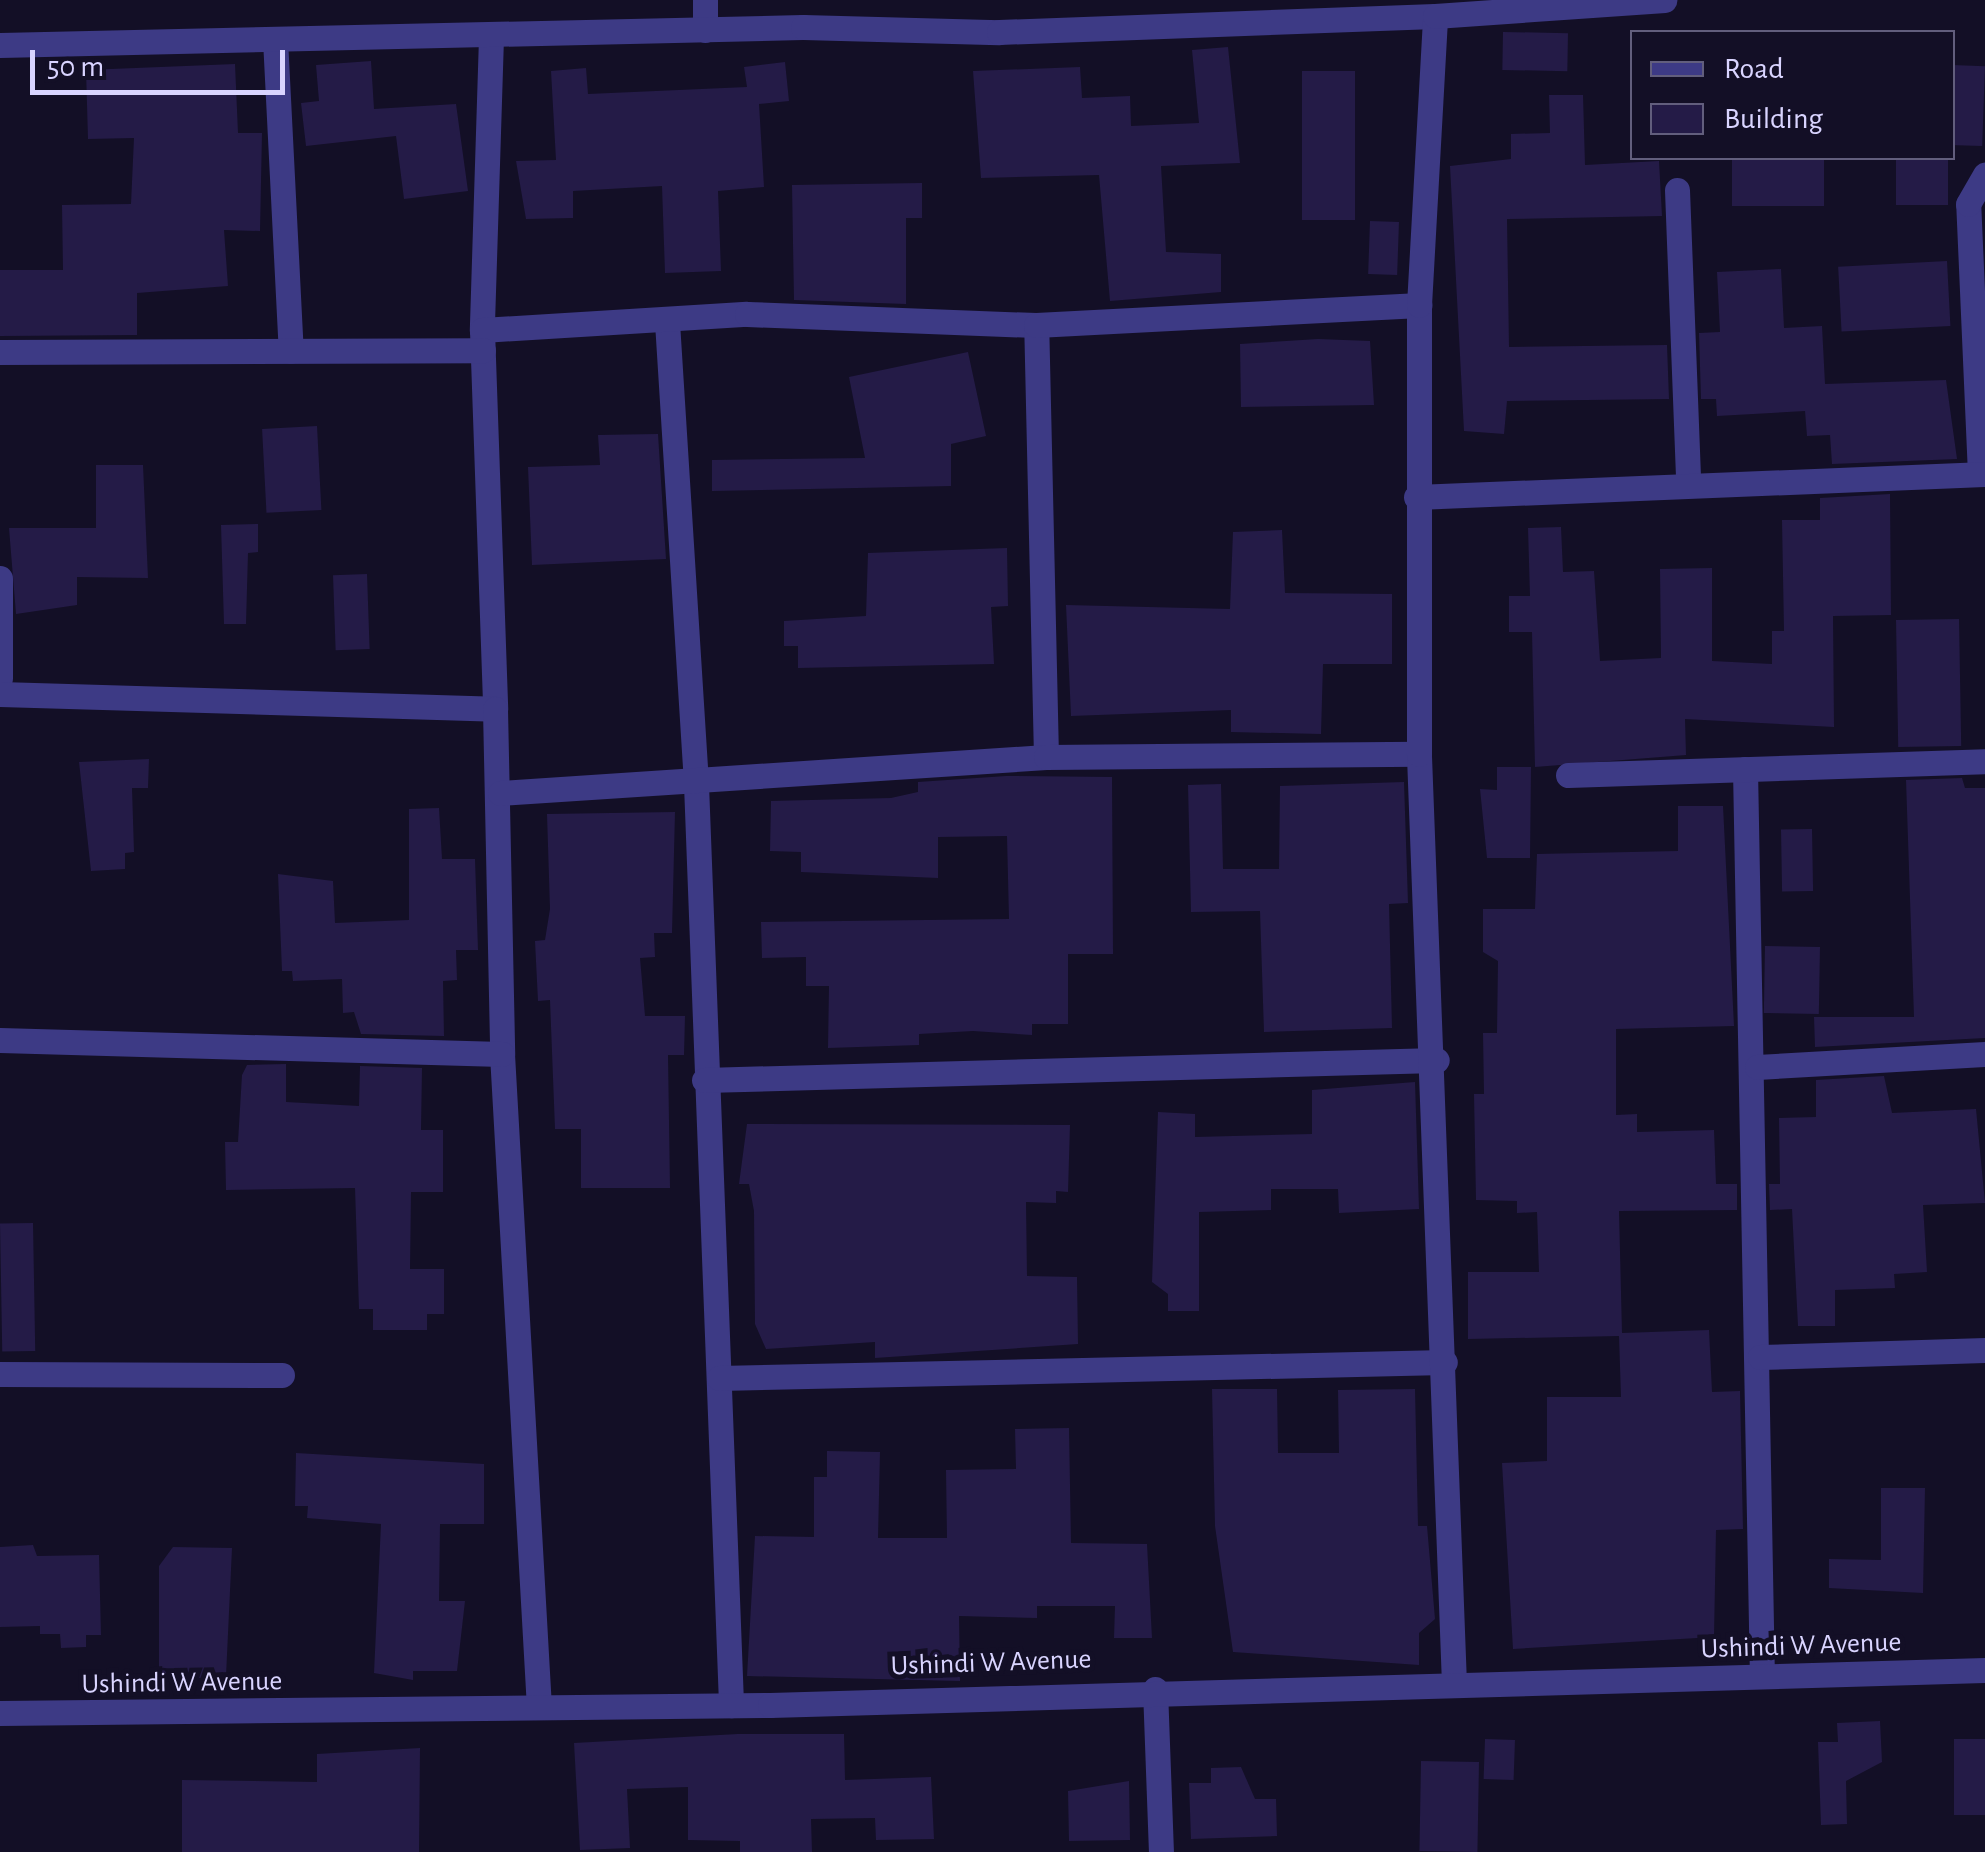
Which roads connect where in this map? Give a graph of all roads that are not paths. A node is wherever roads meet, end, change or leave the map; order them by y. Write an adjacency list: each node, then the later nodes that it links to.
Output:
1 (705, 0): 4 (street)
2 (1664, 0): 3 (street)
3 (1435, 16): 4 (street); 10 (street)
4 (705, 30): 5 (street)
5 (491, 37): 6 (street); 13 (street)
6 (275, 38): 7 (street); 14 (street)
7 (0, 45)
8 (1985, 175): 16 (street)
9 (1677, 190): 17 (street)
10 (1418, 305): 12 (street); 18 (street)
11 (667, 322): 12 (street); 13 (street); 28 (street)
12 (1036, 325): 24 (street)
13 (482, 340): 14 (street); 22 (street)
14 (291, 351): 15 (street)
15 (0, 352)
16 (1982, 474): 17 (street)
17 (1688, 482): 18 (street)
18 (1416, 497): 23 (street)
19 (0, 578): 20 (street)
20 (0, 678)
21 (0, 694): 22 (street)
22 (494, 709): 29 (street)
23 (1418, 754): 24 (street); 33 (street)
24 (1046, 757): 28 (street)
25 (1985, 761): 26 (street)
26 (1745, 769): 27 (street); 34 (street)
27 (1568, 775)
28 (696, 784): 29 (street); 35 (street)
29 (500, 793): 31 (street)
30 (0, 1040): 31 (street)
31 (502, 1054): 47 (street)
32 (1985, 1054): 34 (street)
33 (1437, 1060): 35 (street); 38 (street)
34 (1757, 1067): 37 (street)
35 (704, 1080): 41 (street)
36 (1985, 1350): 37 (street)
37 (1760, 1357): 43 (street)
38 (1445, 1362): 41 (street); 44 (street)
39 (0, 1374): 40 (street)
40 (282, 1375)
41 (719, 1378): 46 (street)
42 (1985, 1670): 43 (street, Ushindi W Avenue)
43 (1762, 1676): 44 (street, Ushindi W Avenue)
44 (1454, 1684): 45 (street, Ushindi W Avenue)
45 (1154, 1689): 46 (street, Ushindi W Avenue); 49 (street)
46 (732, 1704): 47 (street, Ushindi W Avenue)
47 (539, 1707): 48 (street, Ushindi W Avenue)
48 (0, 1714)
49 (1161, 1852)

